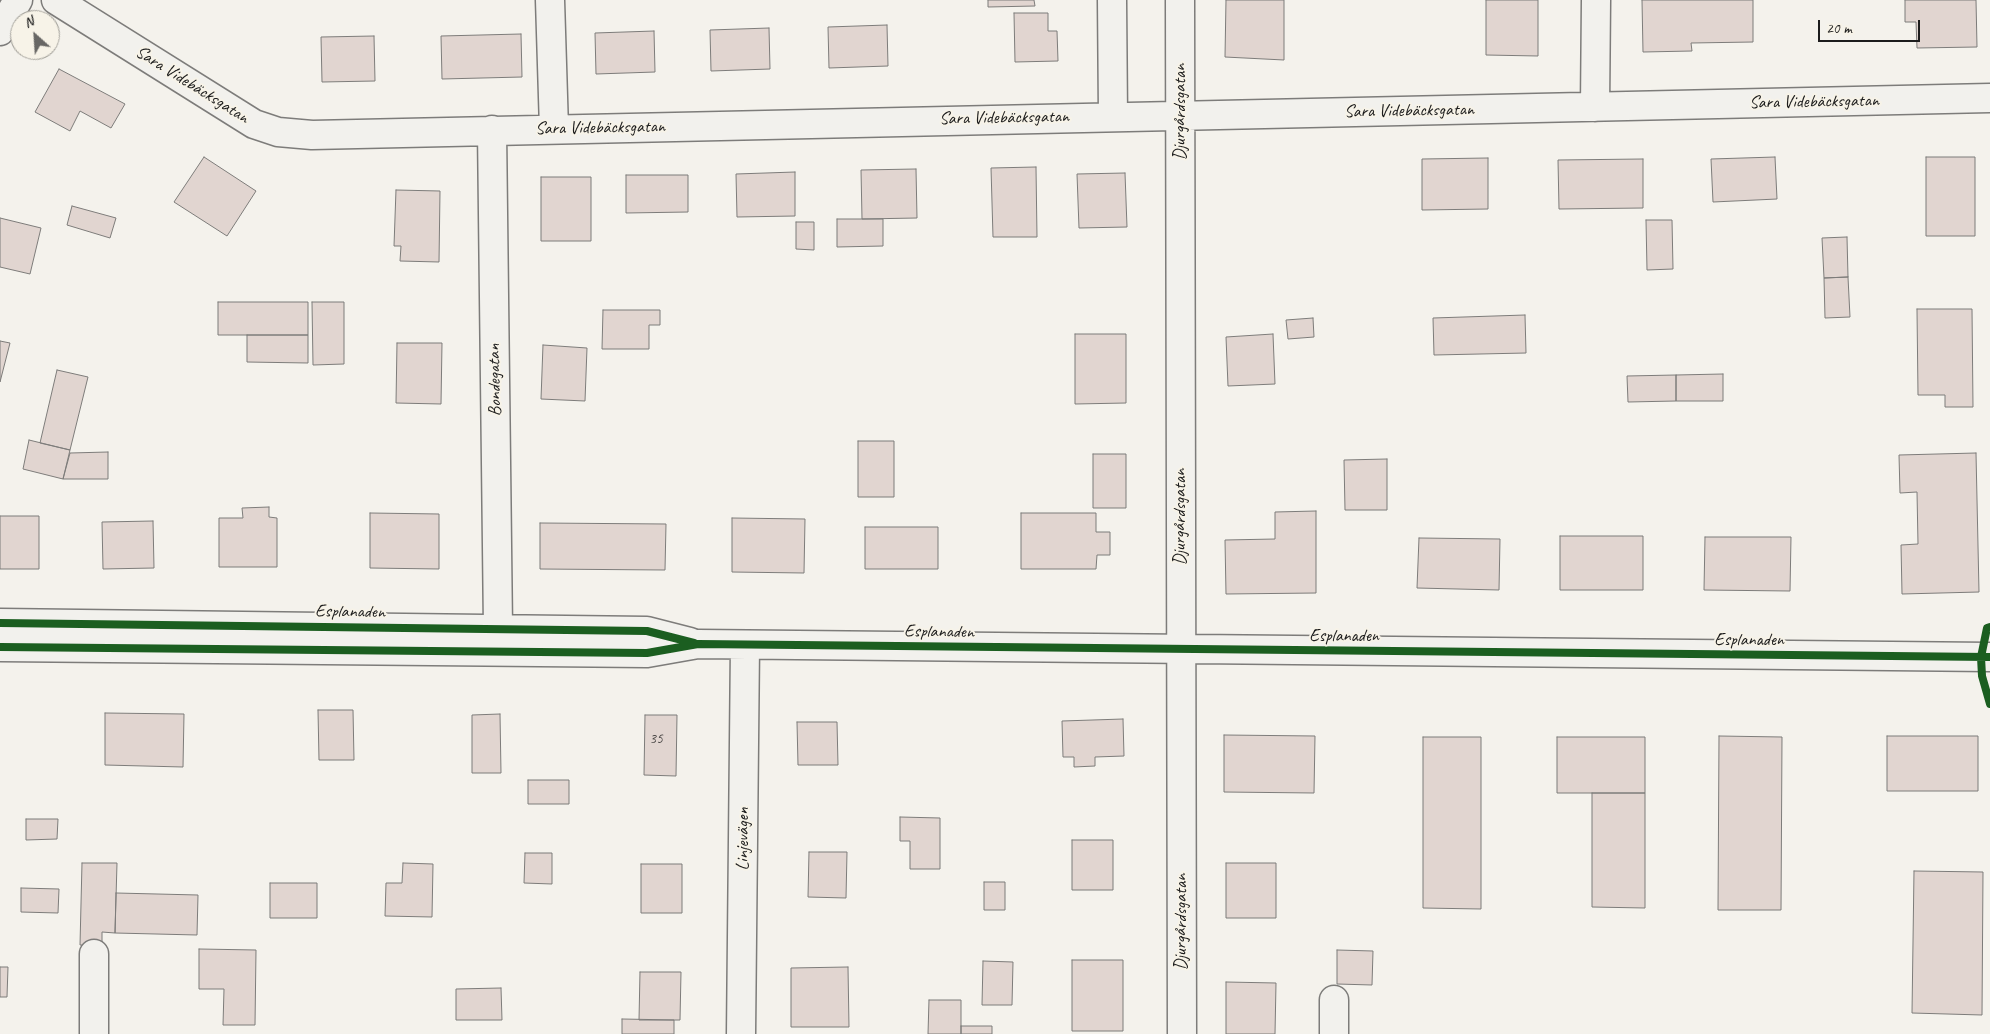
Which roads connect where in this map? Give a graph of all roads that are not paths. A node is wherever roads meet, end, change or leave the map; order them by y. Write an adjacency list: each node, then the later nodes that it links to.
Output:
1 (18, 0): 7 (street)
2 (56, 0): 13 (street, Sara Videbäcksgatan)
3 (550, 0): 12 (street)
4 (1112, 0): 10 (street)
5 (1180, 0): 11 (street, Djurgårdsgatan)
6 (1596, 0): 9 (street)
7 (0, 31)
8 (1990, 98): 9 (street, Sara Videbäcksgatan)
9 (1596, 107): 11 (street, Sara Videbäcksgatan)
10 (1113, 116): 11 (street, Sara Videbäcksgatan); 12 (street, Sara Videbäcksgatan)
11 (1181, 116): 19 (street, Djurgårdsgatan)
12 (554, 129): 13 (street, Sara Videbäcksgatan)
13 (492, 130): 15 (street, Bondegatan)
14 (0, 623): 15 (street, Esplanaden)
15 (498, 629): 16 (street, Esplanaden)
16 (698, 644): 17 (street, Esplanaden); 18 (street, Esplanaden)
17 (745, 645): 19 (street, Esplanaden); 24 (street, Linjevägen)
18 (0, 646)
19 (1180, 650): 20 (street, Esplanaden); 25 (street, Djurgårdsgatan)
20 (1990, 657)
21 (94, 954): 23 (street)
22 (1334, 1000): 26 (street)
23 (94, 1034)
24 (741, 1034)
25 (1182, 1034)
26 (1334, 1034)

